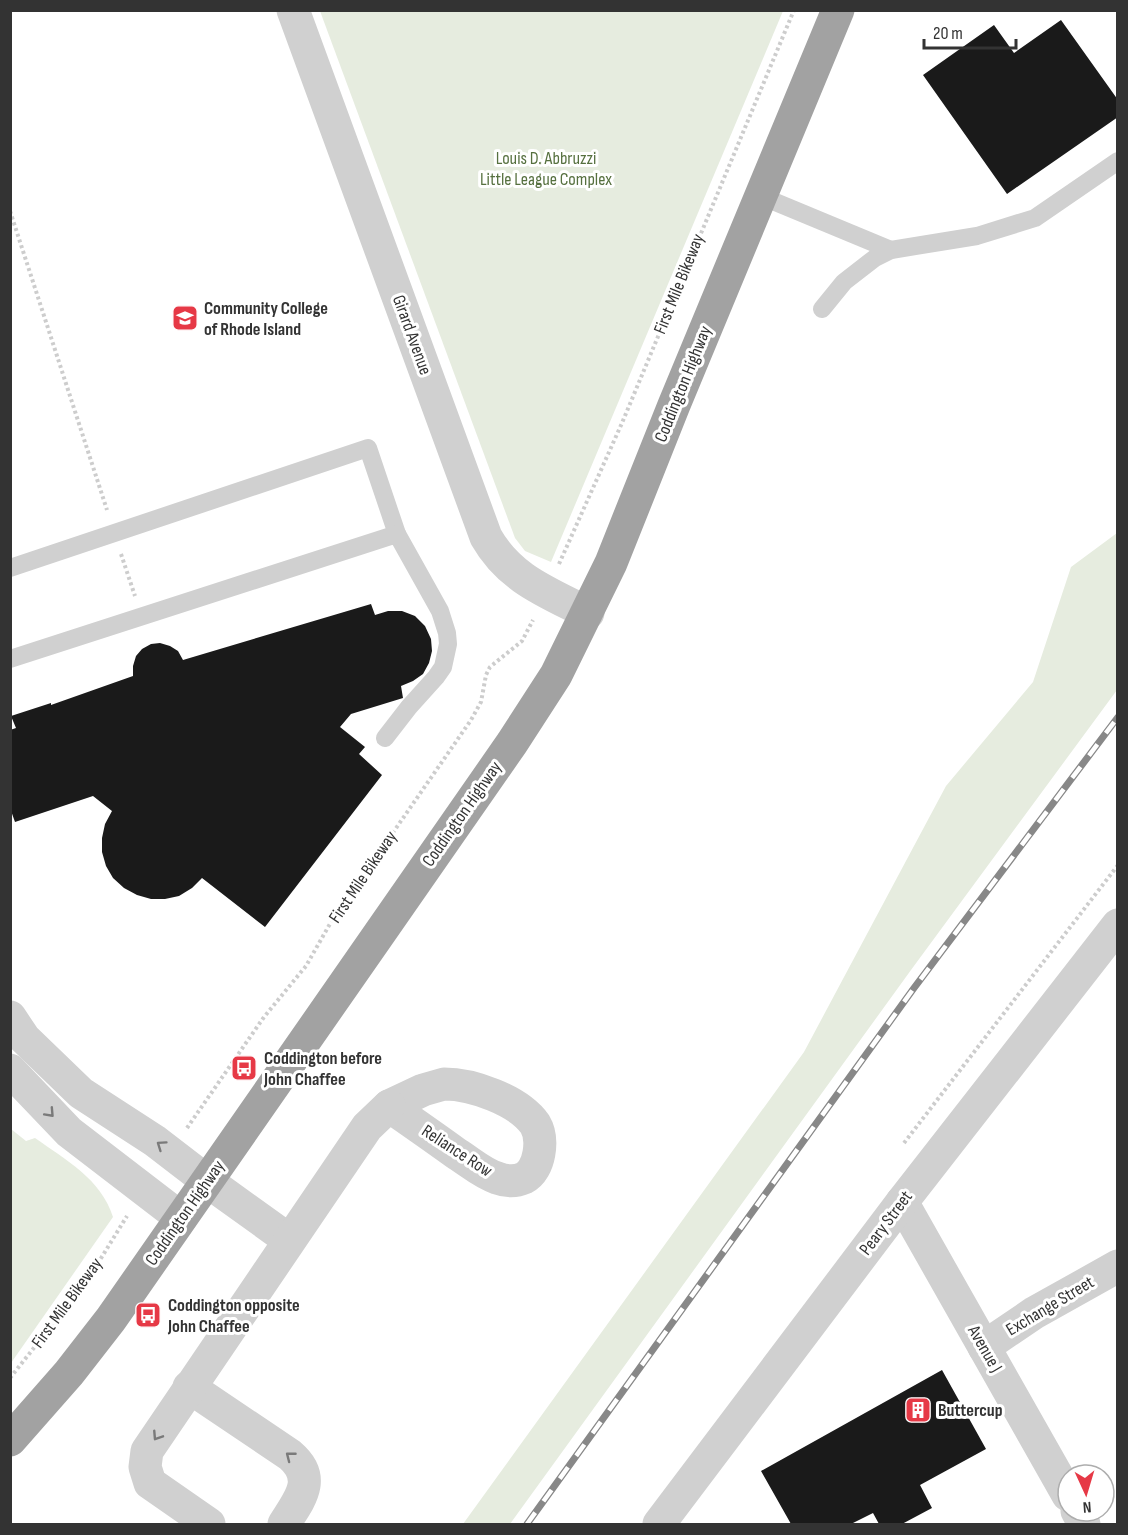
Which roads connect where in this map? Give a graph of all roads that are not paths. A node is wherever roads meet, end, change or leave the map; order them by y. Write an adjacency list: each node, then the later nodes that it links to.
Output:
1 (293, 10): 9 (street, Girard Avenue)
2 (838, 10): 4 (highway, Coddington Highway)
3 (1118, 162): 5 (lane)
4 (761, 196): 5 (lane); 9 (highway, Coddington Highway)
5 (891, 250): 6 (lane)
6 (822, 309)
7 (397, 534): 8 (lane); 10 (lane); 11 (lane)
8 (10, 568)
9 (588, 613): 16 (highway, Coddington Highway)
10 (10, 659)
11 (385, 738)
12 (1118, 925): 17 (street, Peary Street)
13 (10, 1017): 16 (street, one-way to 13)
14 (10, 1070): 18 (street, one-way to 18)
15 (389, 1106): 19 (street)
16 (207, 1182): 18 (highway, Coddington Highway); 19 (street)
17 (902, 1202): 21 (street, Avenue J); 27 (street, Peary Street)
18 (181, 1218): 23 (highway, Coddington Highway)
19 (289, 1240): 22 (street)
20 (1118, 1266): 21 (street, Exchange Street)
21 (984, 1347): 24 (street, Avenue J)
22 (189, 1388): 25 (street, one-way to 25); 26 (street, one-way to 22)
23 (10, 1440)
24 (1056, 1474)
25 (209, 1524)
26 (284, 1524)
27 (659, 1524)

